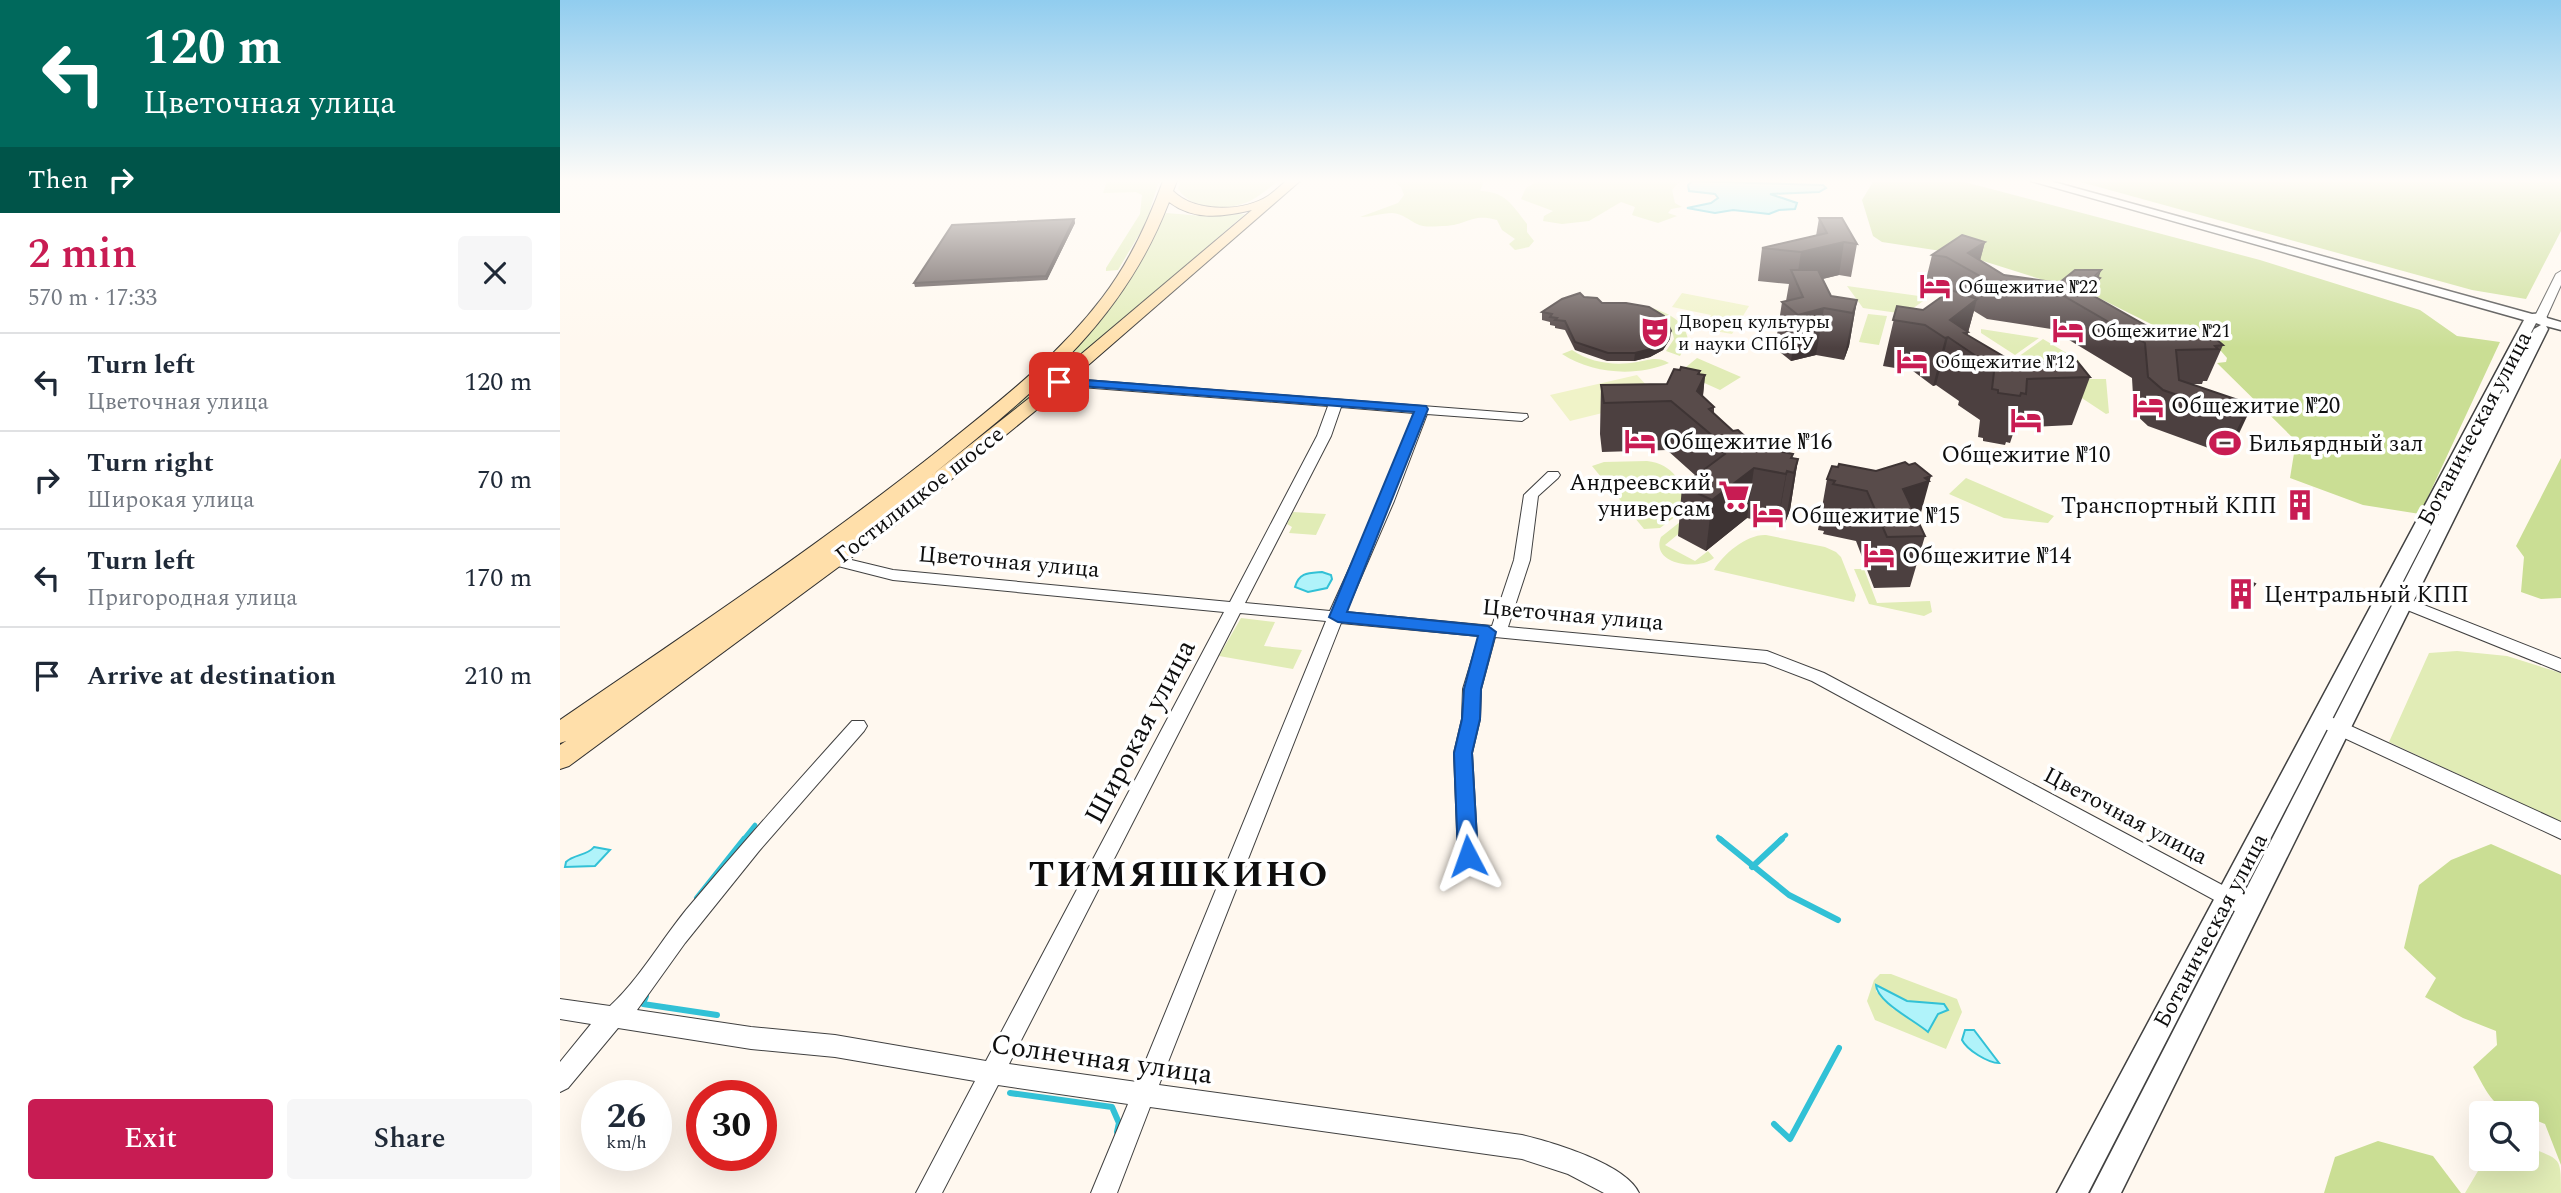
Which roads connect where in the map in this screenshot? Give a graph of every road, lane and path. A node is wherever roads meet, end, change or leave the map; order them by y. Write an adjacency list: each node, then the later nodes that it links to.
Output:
1 (1148, 237): 12 (main road, Гостилицкое шоссе)
2 (1227, 237): 7 (main road, Гостилицкое шоссе)
3 (2240, 237): 6 (street)
4 (2248, 237): 6 (street)
5 (2561, 274): 6 (street)
6 (2548, 321): 13 (street, Ботаническая улица)
7 (1059, 382): 8 (street); 12 (main road, Гостилицкое шоссе)
8 (1336, 403): 9 (street); 14 (street, Широкая улица)
9 (1422, 409): 10 (street); 15 (street)
10 (1522, 417)
11 (1553, 475): 16 (street)
12 (825, 558): 14 (street, Цветочная улица); 20 (main road, Гостилицкое шоссе); 21 (main road, Гостилицкое шоссе)
13 (2395, 599): 17 (street); 18 (street, Ботаническая улица)
14 (1235, 607): 15 (street, Цветочная улица); 27 (street, Широкая улица)
15 (1338, 617): 16 (street, Цветочная улица); 29 (street)
16 (1493, 632): 23 (street); 24 (street, Цветочная улица)
17 (2561, 666)
18 (2331, 724): 22 (street); 24 (street, Ботаническая улица)
19 (858, 726): 26 (street)
20 (560, 733)
21 (560, 759)
22 (2561, 831)
23 (1468, 856)
24 (2238, 903): 33 (street, Ботаническая улица); 34 (street, Ботаническая улица)
25 (560, 1009): 26 (street, Солнечная улица)
26 (615, 1018): 27 (street, Солнечная улица); 28 (street)
27 (992, 1073): 29 (street, Солнечная улица); 30 (street, Широкая улица)
28 (560, 1080)
29 (1142, 1095): 31 (street); 32 (street, Солнечная улица)
30 (929, 1193)
31 (1104, 1193)
32 (1626, 1193)
33 (2072, 1193)
34 (2105, 1193)

